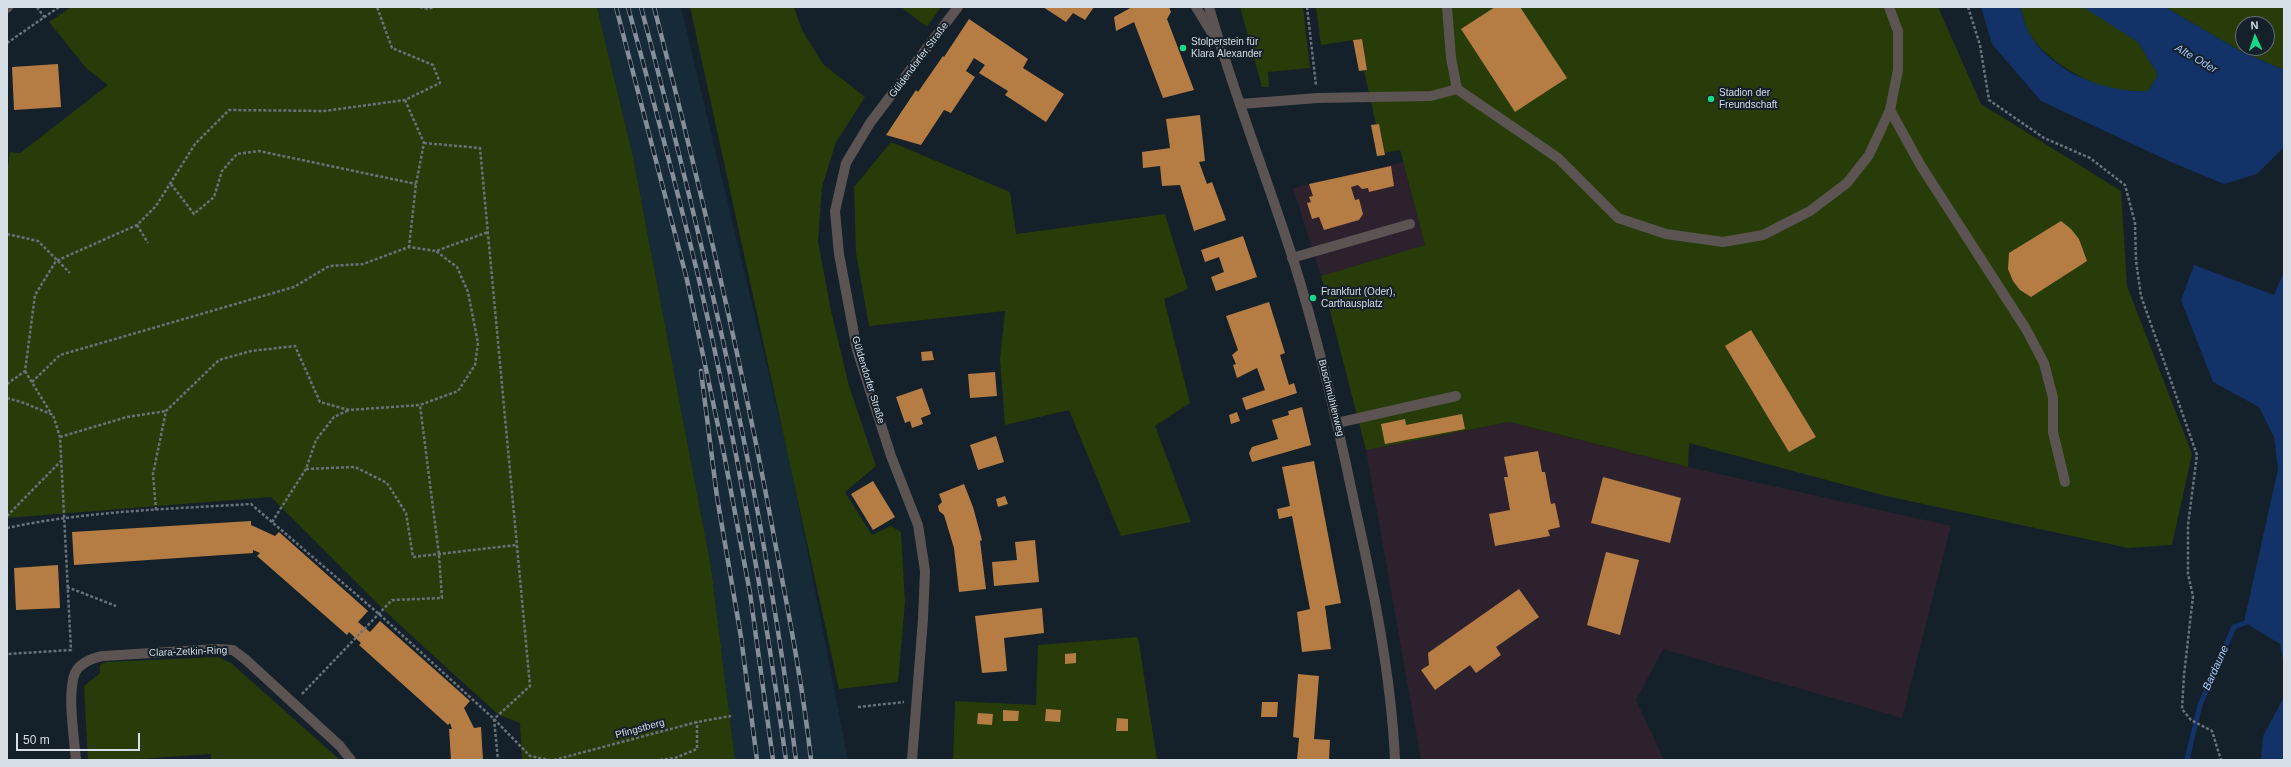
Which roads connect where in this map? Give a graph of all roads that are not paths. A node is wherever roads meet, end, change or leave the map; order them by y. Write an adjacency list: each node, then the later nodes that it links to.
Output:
1 (958, 7): 17 (street, Güldendorfer Straße)
2 (1196, 7): 6 (street, Buschmühlenweg)
3 (1208, 7): 6 (street, Buschmühlenweg)
4 (1447, 7): 7 (street)
5 (1889, 7): 9 (street)
6 (1220, 47): 8 (street, Buschmühlenweg)
7 (1457, 89): 8 (street); 9 (street)
8 (1240, 104): 11 (street, Buschmühlenweg)
9 (1890, 110): 14 (street)
10 (1410, 224): 11 (street)
11 (1292, 258): 13 (street, Buschmühlenweg)
12 (1456, 396): 13 (street)
13 (1337, 423): 18 (street, Buschmühlenweg)
14 (2065, 482)
15 (76, 760): 16 (street, Clara-Zetkin-Ring)
16 (351, 760)
17 (912, 760)
18 (1395, 760)

